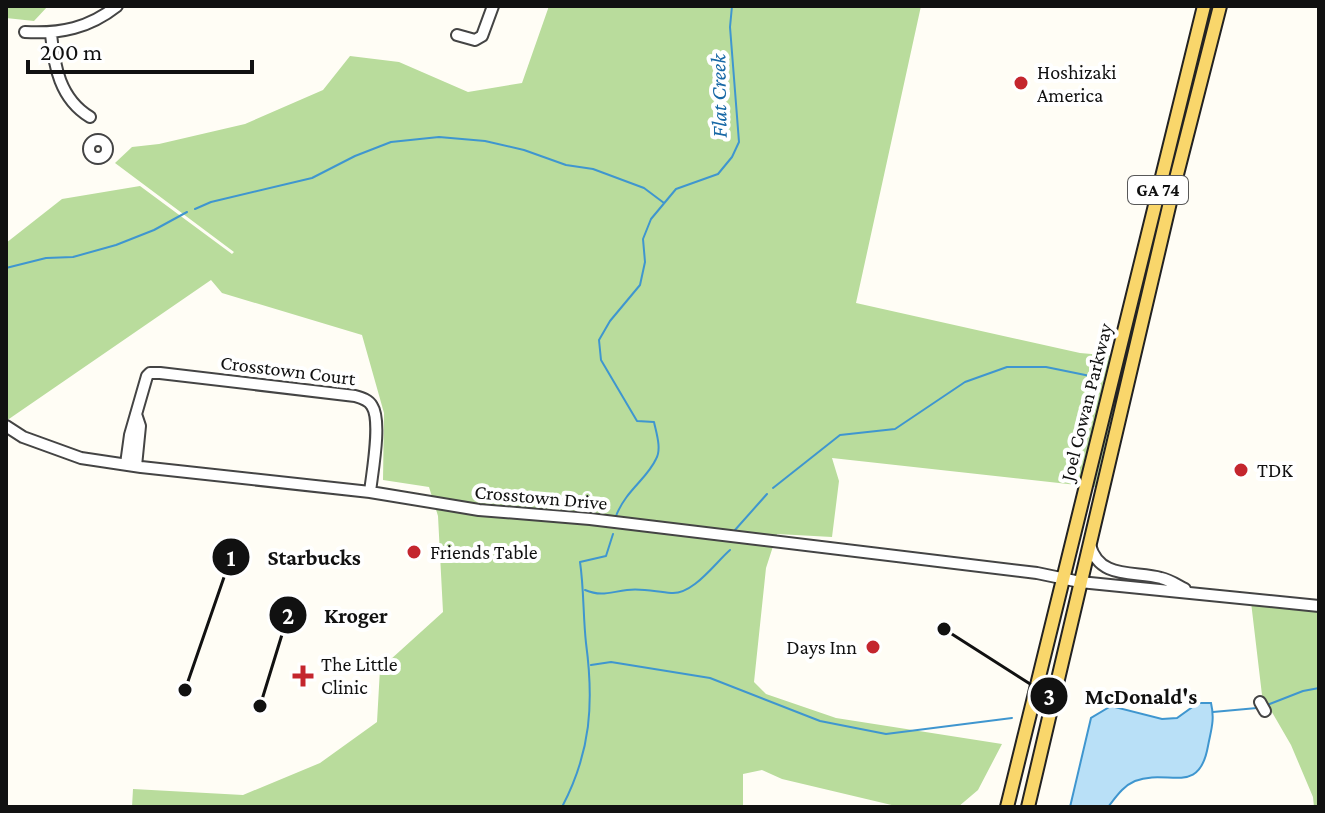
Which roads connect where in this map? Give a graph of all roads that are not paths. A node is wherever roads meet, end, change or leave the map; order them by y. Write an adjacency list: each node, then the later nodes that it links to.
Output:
1 (117, 6): 6 (street)
2 (493, 6): 7 (street)
3 (1204, 6): 13 (main road, Joel Cowan Parkway / GA 74)
4 (1220, 6): 12 (main road, Joel Cowan Parkway / GA 74)
5 (25, 32): 6 (street)
6 (51, 34): 8 (street)
7 (457, 35)
8 (90, 117)
9 (6, 426): 10 (street, Crosstown Drive)
10 (131, 465): 11 (street, Crosstown Drive); 11 (street, Crosstown Court)
11 (370, 492): 13 (street, Crosstown Drive)
12 (1089, 542): 14 (main road, Joel Cowan Parkway / GA 74); 15 (street)
13 (1062, 578): 14 (street, Crosstown Drive); 17 (main road, Joel Cowan Parkway / GA 74)
14 (1080, 582): 15 (street, Crosstown Drive); 18 (main road, Joel Cowan Parkway / GA 74)
15 (1190, 592): 16 (street)
16 (1319, 606)
17 (1007, 807)
18 (1028, 807)

